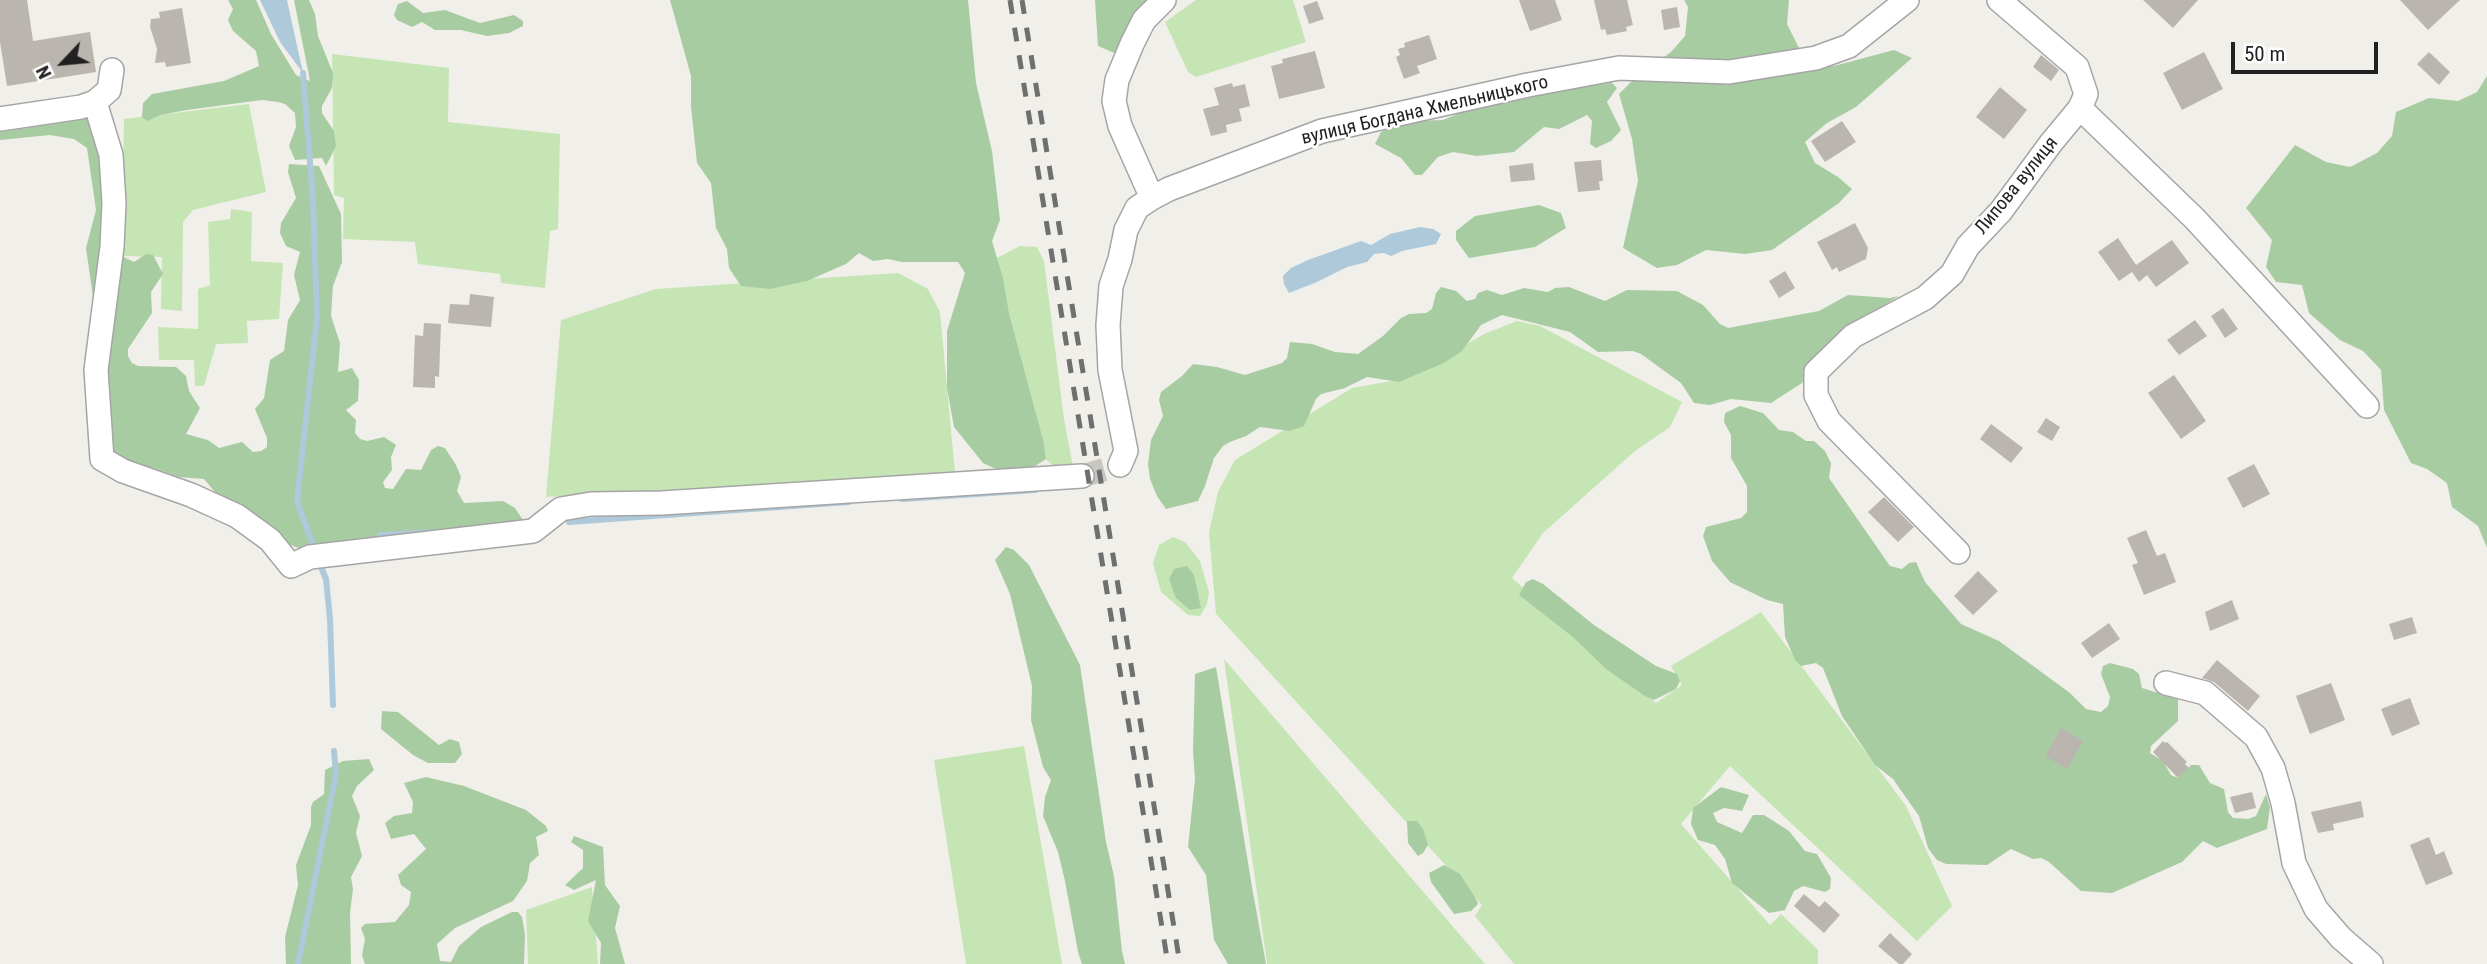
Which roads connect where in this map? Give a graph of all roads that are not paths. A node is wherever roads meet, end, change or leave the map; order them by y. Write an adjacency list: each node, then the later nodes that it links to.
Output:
1 (1164, 0): 8 (street)
2 (1907, 0): 8 (street, вулиця Богдана Хмельницького)
3 (1999, 0): 6 (street)
4 (112, 70): 5 (street)
5 (95, 102): 7 (street); 11 (street)
6 (2080, 108): 9 (street); 12 (street, Липова вулиця)
7 (0, 119)
8 (1152, 198): 10 (street)
9 (2367, 407)
10 (1120, 465)
11 (1082, 476)
12 (1958, 552)
13 (2166, 683): 14 (street)
14 (2371, 964)

